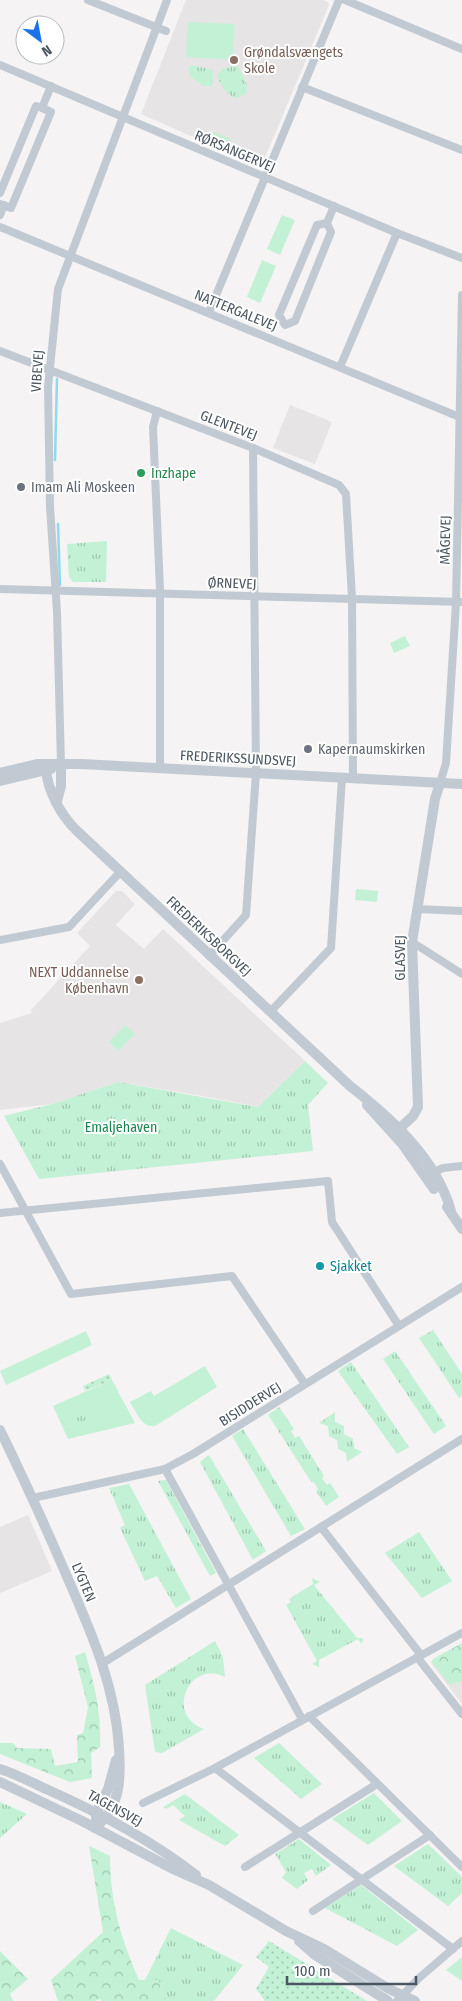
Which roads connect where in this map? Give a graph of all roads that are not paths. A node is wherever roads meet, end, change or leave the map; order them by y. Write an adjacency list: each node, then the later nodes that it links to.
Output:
1 (88, 0): 5 (street)
2 (167, 0): 5 (street, VIBEVEJ)
3 (338, 0): 10 (street)
4 (345, 0): 7 (street)
5 (156, 27): 6 (street); 12 (street, VIBEVEJ)
6 (166, 31)
7 (462, 49)
8 (0, 65): 9 (street, RØRSANGERVEJ)
9 (52, 86): 11 (street); 12 (street, RØRSANGERVEJ)
10 (302, 87): 13 (street); 14 (street)
11 (42, 108): 15 (street); 16 (street)
12 (123, 116): 14 (street, RØRSANGERVEJ); 22 (street, VIBEVEJ)
13 (462, 150)
14 (265, 177): 17 (street, RØRSANGERVEJ); 25 (street)
15 (0, 193)
16 (2, 205): 18 (street)
17 (334, 206): 19 (street); 21 (street, RØRSANGERVEJ)
18 (0, 215)
19 (327, 223): 19 (street)
20 (0, 227): 22 (street, NATTERGALEVEJ)
21 (398, 233): 23 (street, RØRSANGERVEJ); 27 (street)
22 (70, 255): 25 (street, NATTERGALEVEJ); 28 (street, VIBEVEJ)
23 (462, 258)
24 (462, 295): 30 (street, MÅGEVEJ)
25 (209, 312): 27 (street, NATTERGALEVEJ)
26 (0, 351): 28 (street, GLENTEVEJ)
27 (340, 367): 30 (street, NATTERGALEVEJ)
28 (49, 370): 29 (street, GLENTEVEJ); 33 (street, VIBEVEJ)
29 (157, 411): 31 (street, GLENTEVEJ); 34 (street)
30 (461, 417): 37 (street, MÅGEVEJ)
31 (253, 448): 35 (street); 36 (street, GLENTEVEJ)
32 (0, 588): 33 (street, ØRNEVEJ)
33 (56, 590): 34 (street, ØRNEVEJ); 38 (street, VIBEVEJ)
34 (160, 592): 35 (street, ØRNEVEJ); 39 (street)
35 (256, 596): 36 (street, ØRNEVEJ); 42 (street)
36 (352, 598): 37 (street, ØRNEVEJ); 43 (street, GLENTEVEJ)
37 (459, 602): 45 (street, MÅGEVEJ)
38 (62, 765): 39 (street, FREDERIKSSUNDSVEJ); 40 (street); 41 (street, FREDERIKSSUNDSVEJ); 47 (street)
39 (160, 767): 42 (street, FREDERIKSSUNDSVEJ)
40 (46, 770): 44 (street); 47 (street, FREDERIKSBORGVEJ)
41 (0, 773)
42 (256, 773): 43 (street, FREDERIKSSUNDSVEJ); 53 (street)
43 (347, 778): 45 (street, FREDERIKSSUNDSVEJ); 55 (street, GLENTEVEJ)
44 (0, 781)
45 (440, 783): 46 (street, FREDERIKSSUNDSVEJ); 49 (street, GLASVEJ)
46 (462, 784)
47 (57, 801): 48 (street, FREDERIKSBORGVEJ)
48 (121, 871): 51 (street); 53 (street, FREDERIKSBORGVEJ)
49 (417, 909): 50 (street); 52 (street, GLASVEJ)
50 (462, 911)
51 (0, 940)
52 (412, 942): 54 (street); 57 (street, GLASVEJ)
53 (209, 956): 55 (street, FREDERIKSBORGVEJ)
54 (462, 974)
55 (271, 1011): 56 (street, FREDERIKSBORGVEJ)
56 (350, 1086): 57 (street, FREDERIKSBORGVEJ); 60 (street, FREDERIKSBORGVEJ)
57 (400, 1128): 60 (street, FREDERIKSBORGVEJ)
58 (0, 1164): 61 (street)
59 (462, 1166): 60 (street)
60 (429, 1175): 63 (street, FREDERIKSBORGVEJ)
61 (25, 1211): 62 (street); 65 (street); 66 (street)
62 (0, 1213)
63 (462, 1229)
64 (462, 1287): 65 (street, BISIDDERVEJ)
65 (399, 1326): 66 (street, BISIDDERVEJ)
66 (305, 1384): 69 (street, BISIDDERVEJ)
67 (0, 1430): 70 (street, LYGTEN)
68 (462, 1439): 71 (street)
69 (164, 1469): 70 (street, BISIDDERVEJ); 72 (street)
70 (33, 1498): 75 (street, LYGTEN)
71 (321, 1527): 72 (street); 74 (street)
72 (229, 1584): 75 (street); 77 (street)
73 (462, 1632): 74 (street)
74 (419, 1656): 76 (street); 77 (street)
75 (103, 1663): 78 (street, LYGTEN)
76 (462, 1714)
77 (306, 1718): 79 (street); 82 (street)
78 (119, 1752): 84 (street, LYGTEN); 85 (street, LYGTEN)
79 (215, 1768): 83 (street); 87 (street)
80 (0, 1769): 84 (street, TAGENSVEJ)
81 (0, 1782): 86 (street, TAGENSVEJ)
82 (377, 1784): 87 (street); 88 (street)
83 (143, 1803)
84 (96, 1813): 85 (street, TAGENSVEJ); 86 (street, LYGTEN)
85 (107, 1818): 86 (street, LYGTEN); 92 (street, TAGENSVEJ)
86 (95, 1828): 92 (street, TAGENSVEJ)
87 (300, 1833): 89 (street); 91 (street)
88 (430, 1835): 90 (street); 91 (street)
89 (245, 1867)
90 (462, 1867)
91 (362, 1880): 93 (street); 96 (street)
92 (209, 1885): 94 (street, TAGENSVEJ)
93 (313, 1911)
94 (286, 1931): 97 (street, TAGENSVEJ); 98 (street, TAGENSVEJ)
95 (462, 1941): 96 (street)
96 (453, 1949): 97 (street)
97 (400, 1998): 99 (street, TAGENSVEJ)
98 (388, 2001)
99 (415, 2001)

